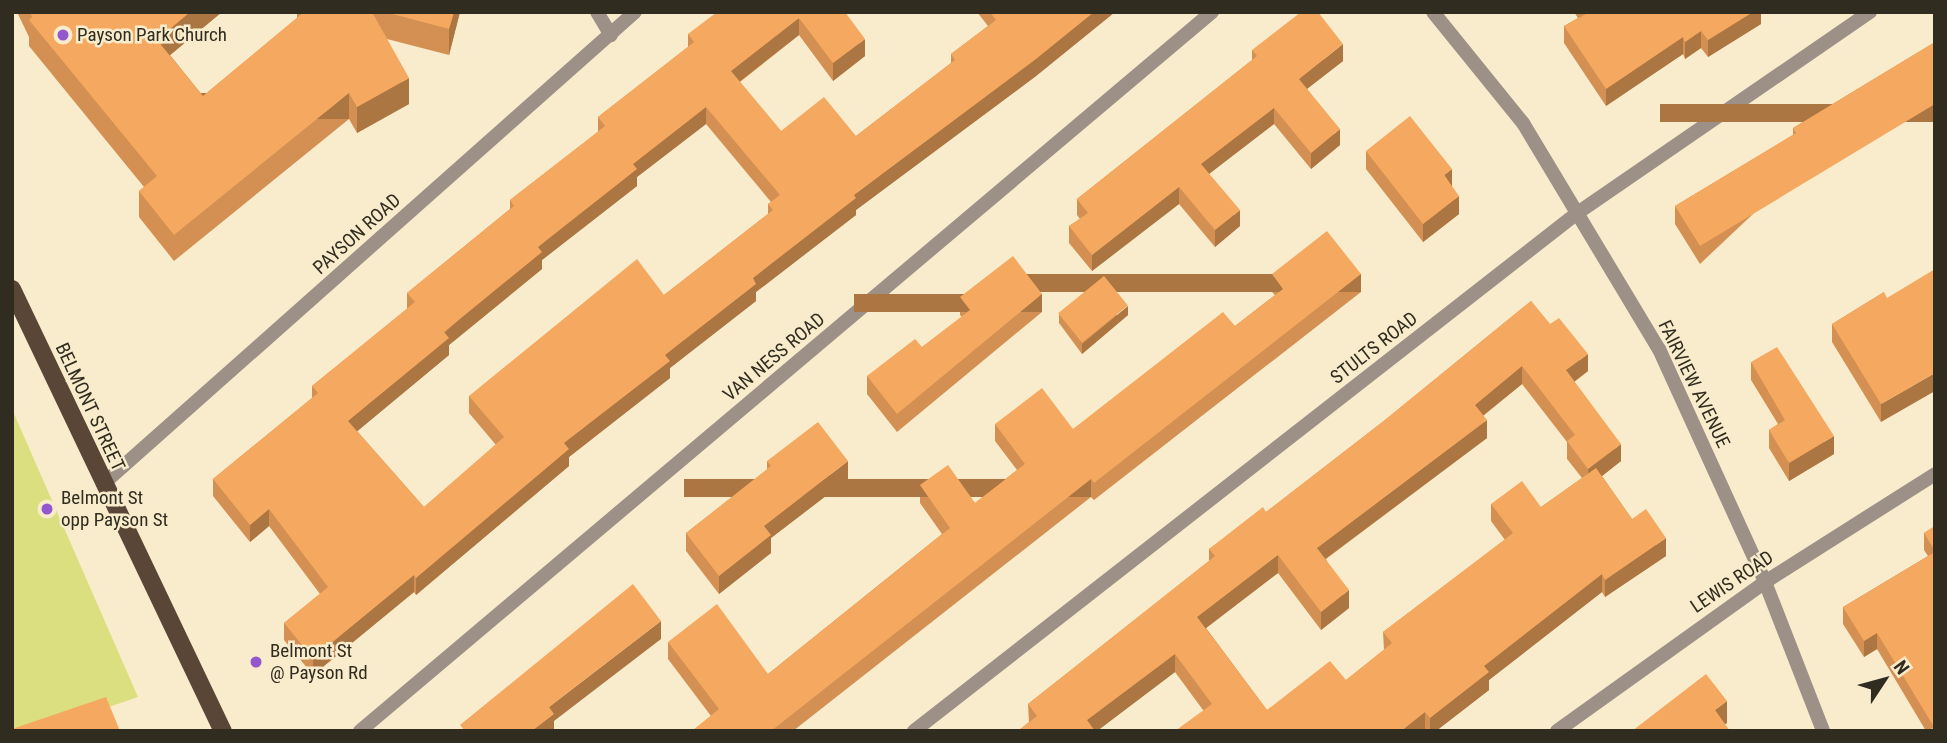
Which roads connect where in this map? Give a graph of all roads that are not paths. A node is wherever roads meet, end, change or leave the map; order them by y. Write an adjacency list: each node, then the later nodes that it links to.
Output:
1 (597, 12): 6 (street)
2 (635, 12): 6 (street, PAYSON ROAD)
3 (1212, 12): 13 (street, VAN NESS ROAD)
4 (1433, 12): 7 (street, FAIRVIEW AVENUE)
5 (1870, 12): 7 (street, STULTS ROAD)
6 (611, 35): 10 (street, PAYSON ROAD)
7 (1576, 214): 11 (street, FAIRVIEW AVENUE); 14 (street, STULTS ROAD)
8 (12, 289): 10 (main road, BELMONT STREET)
9 (1935, 474): 11 (street, LEWIS ROAD)
10 (103, 484): 12 (main road, BELMONT STREET)
11 (1765, 582): 15 (street, LEWIS ROAD); 16 (street, FAIRVIEW AVENUE)
12 (223, 731)
13 (360, 731)
14 (914, 731)
15 (1557, 731)
16 (1823, 731)

